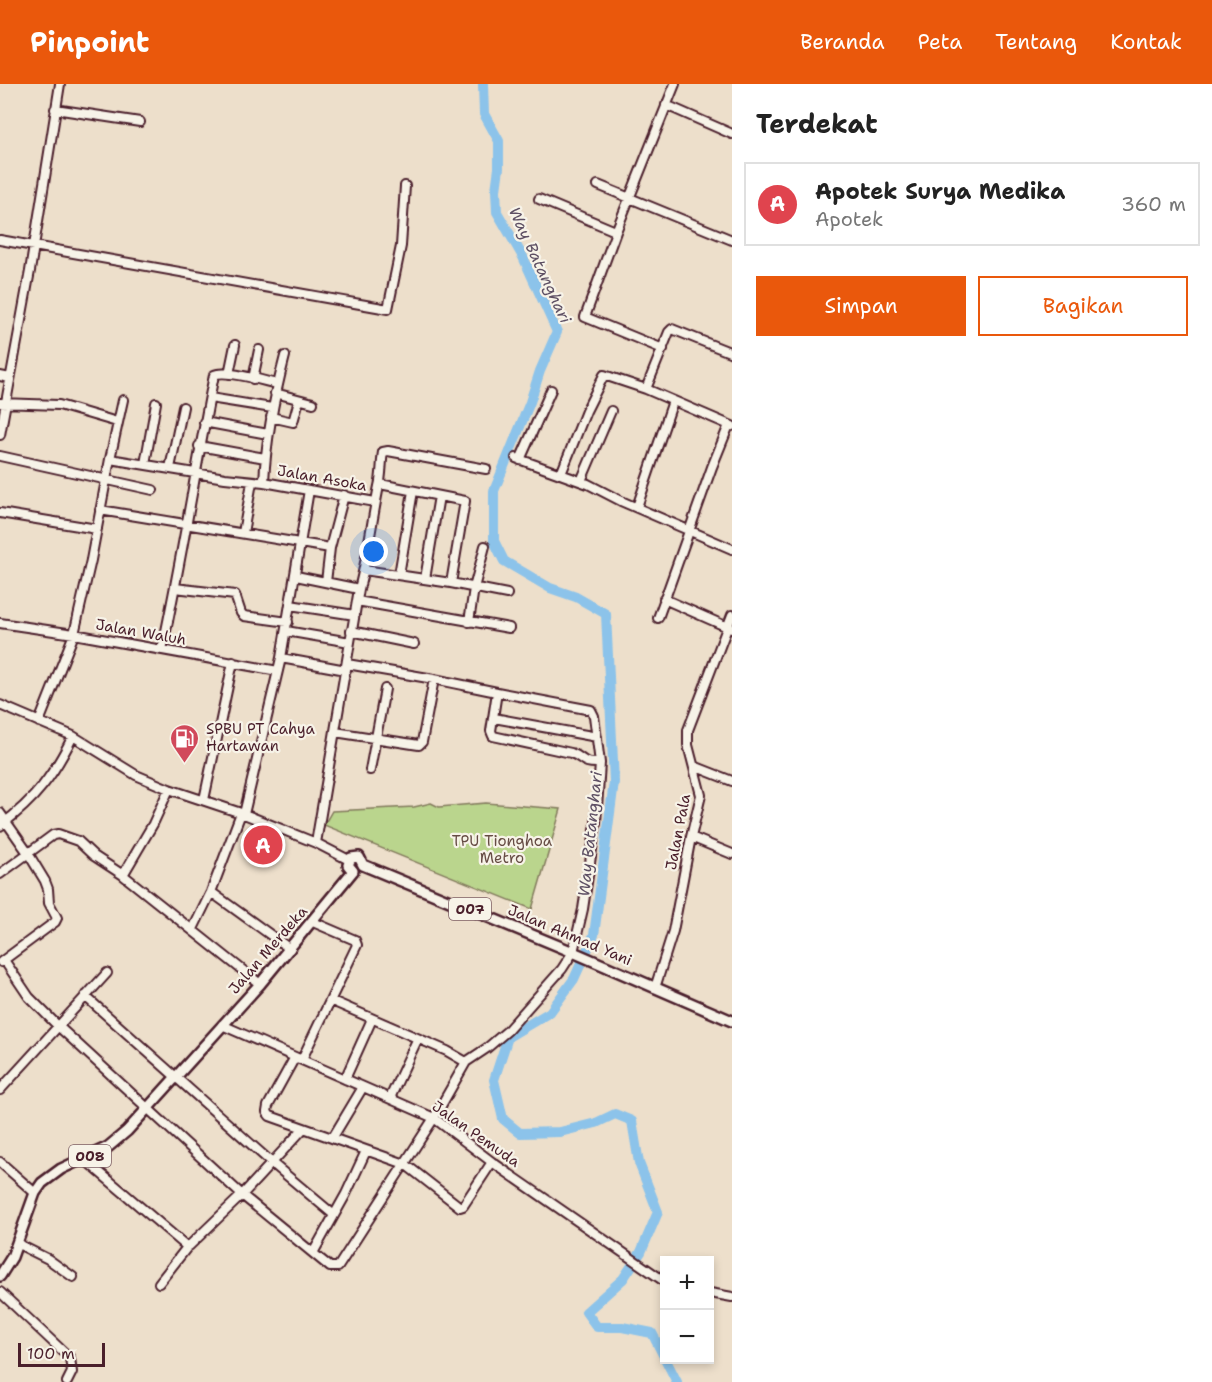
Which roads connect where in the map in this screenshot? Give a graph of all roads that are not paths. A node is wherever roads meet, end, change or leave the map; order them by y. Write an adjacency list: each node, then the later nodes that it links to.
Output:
1 (60, 84): 4 (street)
2 (675, 84): 3 (street)
3 (666, 105): 6 (street); 9 (street)
4 (56, 109): 5 (street); 14 (street)
5 (140, 122)
6 (732, 134)
7 (598, 185): 9 (street)
8 (405, 186): 14 (street)
9 (628, 198): 11 (street); 13 (street)
10 (539, 199): 11 (street)
11 (617, 229): 17 (street)
12 (0, 240): 14 (street)
13 (732, 240)
14 (34, 245): 22 (street)
15 (235, 345): 20 (street)
16 (259, 350): 23 (street)
17 (663, 350): 18 (street); 25 (street)
18 (732, 353)
19 (285, 357): 24 (street)
20 (229, 374): 23 (street); 28 (street)
21 (0, 376): 22 (street)
22 (10, 378): 34 (street)
23 (253, 379): 24 (street)
24 (278, 384): 27 (street)
25 (646, 389): 31 (street); 51 (street)
26 (551, 390): 51 (street)
27 (276, 393): 30 (street); 37 (street)
28 (210, 398): 37 (street); 39 (street)
29 (123, 400): 38 (street)
30 (299, 400): 33 (street); 37 (street)
31 (673, 402): 40 (street); 63 (street)
32 (156, 403): 47 (street)
33 (313, 403)
34 (3, 404): 38 (street); 42 (street)
35 (183, 406): 48 (street)
36 (611, 411): 55 (street)
37 (272, 413): 41 (street)
38 (117, 422): 46 (street)
39 (204, 422): 41 (street); 43 (street)
40 (731, 425): 68 (street)
41 (268, 434): 45 (street)
42 (0, 435)
43 (199, 446): 45 (street); 50 (street)
44 (0, 456): 52 (street)
45 (265, 458): 54 (street)
46 (110, 459): 47 (street, Jalan Asoka); 52 (street)
47 (145, 464): 48 (street, Jalan Asoka)
48 (170, 468): 50 (street, Jalan Asoka)
49 (486, 469): 56 (street)
50 (195, 472): 53 (street, Jalan Asoka); 66 (street)
51 (561, 474): 55 (street)
52 (106, 480): 57 (street); 64 (street)
53 (252, 482): 54 (street, Jalan Asoka); 69 (street)
54 (264, 482): 58 (street, Jalan Asoka)
55 (581, 482): 63 (street)
56 (380, 484): 59 (street); 62 (street)
57 (153, 490)
58 (309, 490): 60 (street, Jalan Asoka); 70 (street)
59 (413, 491): 61 (street); 75 (street)
60 (344, 495): 62 (street, Jalan Asoka); 72 (street)
61 (439, 496): 77 (street); 79 (street)
62 (375, 501): 74 (street)
63 (637, 507): 68 (street)
64 (100, 510): 66 (street); 67 (street)
65 (0, 513): 67 (street)
66 (187, 524): 69 (street); 80 (street)
67 (97, 528): 96 (street)
68 (689, 530): 73 (street); 84 (street)
69 (243, 533): 70 (street)
70 (301, 543): 72 (street); 76 (street)
71 (485, 546): 81 (street)
72 (330, 548): 78 (street)
73 (732, 549)
74 (364, 570): 75 (street); 82 (street)
75 (399, 575): 77 (street)
76 (296, 576): 78 (street); 86 (street)
77 (425, 579): 79 (street)
78 (326, 582): 82 (street)
79 (451, 583): 81 (street)
80 (175, 588): 92 (street); 99 (street)
81 (474, 588): 83 (street); 90 (street)
82 (359, 589): 85 (street)
83 (507, 594)
84 (664, 599): 89 (street); 94 (street)
85 (357, 601): 87 (street); 90 (street)
86 (291, 605): 87 (street); 92 (street)
87 (355, 615): 95 (street)
88 (732, 615): 94 (street, Jalan Pala)
89 (658, 618)
90 (469, 622): 93 (street)
91 (0, 623): 96 (street, Jalan Waluh)
92 (287, 627): 97 (street); 100 (street)
93 (510, 628)
94 (730, 628): 115 (street, Jalan Pala)
95 (351, 631): 97 (street); 98 (street)
96 (74, 634): 99 (street, Jalan Waluh); 109 (street)
97 (350, 642): 102 (street)
98 (414, 644)
99 (162, 650): 101 (street, Jalan Waluh)
100 (281, 658): 102 (street); 103 (street)
101 (233, 662): 103 (street, Jalan Waluh); 119 (street)
102 (346, 667): 104 (street); 110 (street)
103 (278, 671): 121 (street)
104 (434, 679): 106 (street); 113 (street)
105 (385, 689): 113 (street)
106 (497, 692): 108 (street); 112 (street)
107 (0, 705): 109 (street)
108 (494, 718): 112 (street); 114 (street)
109 (39, 722): 111 (street)
110 (335, 732): 113 (street); 124 (street)
111 (73, 736): 118 (street); 122 (street)
112 (597, 737): 114 (street)
113 (375, 738): 116 (street)
114 (600, 763): 136 (street)
115 (694, 766): 117 (street); 123 (street, Jalan Pala)
116 (370, 770)
117 (732, 781)
118 (169, 789): 119 (street); 131 (street)
119 (204, 800): 121 (street)
120 (0, 813): 122 (street)
121 (243, 813): 124 (street); 132 (street)
122 (3, 823): 125 (street)
123 (691, 837): 126 (street); 140 (street, Jalan Pala)
124 (316, 843): 127 (street)
125 (28, 853): 130 (street); 131 (street); 137 (street)
126 (732, 854)
127 (349, 860): 128 (main road); 129 (main road)
128 (363, 864): 129 (main road, 008); 136 (main road, Jalan Ahmad Yani / 007)
129 (353, 871): 133 (main road, Jalan Merdeka / 008)
130 (0, 874)
131 (123, 875): 134 (street)
132 (211, 892): 134 (street); 135 (street)
133 (313, 922): 135 (main road, Jalan Merdeka / 008); 142 (street)
134 (193, 929): 139 (street)
135 (290, 949): 139 (main road, Jalan Merdeka / 008)
136 (575, 953): 140 (main road, Jalan Ahmad Yani / 007); 149 (street)
137 (2, 961): 146 (street)
138 (107, 973): 141 (street)
139 (260, 984): 145 (main road, Jalan Merdeka / 008)
140 (655, 988): 144 (main road, Jalan Ahmad Yani / 007)
141 (85, 996): 146 (street); 150 (street)
142 (332, 1001): 143 (street); 148 (street)
143 (372, 1019): 147 (street); 151 (street)
144 (732, 1021)
145 (222, 1025): 148 (street, Jalan Pemuda); 150 (main road, Jalan Merdeka / 008)
146 (58, 1026): 153 (street); 155 (street)
147 (417, 1040): 149 (street); 154 (street)
148 (298, 1058): 151 (street, Jalan Pemuda); 157 (street)
149 (466, 1062): 156 (street)
150 (175, 1078): 155 (main road, 008); 163 (street)
151 (345, 1079): 152 (street, Jalan Pemuda)
152 (363, 1087): 154 (street, Jalan Pemuda); 158 (street)
153 (0, 1090)
154 (390, 1098): 156 (street, Jalan Pemuda)
155 (149, 1107): 160 (main road, 008); 166 (street)
156 (434, 1118): 162 (street, Jalan Pemuda); 164 (street)
157 (303, 1129): 158 (street); 163 (street)
158 (333, 1137): 159 (street)
159 (366, 1151): 164 (street); 167 (street)
160 (84, 1159): 165 (main road, 008); 169 (street)
161 (0, 1162): 165 (street)
162 (492, 1162): 164 (street); 173 (street, Jalan Pemuda)
163 (272, 1163): 166 (street); 167 (street)
164 (405, 1164): 170 (street)
165 (35, 1193): 168 (main road, 008)
166 (242, 1195): 169 (street); 170 (street)
167 (334, 1215): 170 (street)
168 (18, 1244): 171 (main road, 008); 172 (street)
169 (188, 1246): 174 (street)
170 (313, 1253)
171 (0, 1276)
172 (73, 1277)
173 (660, 1278)
174 (159, 1283)
175 (0, 1292): 178 (street)
176 (714, 1294): 177 (street)
177 (732, 1297)
178 (68, 1382)

